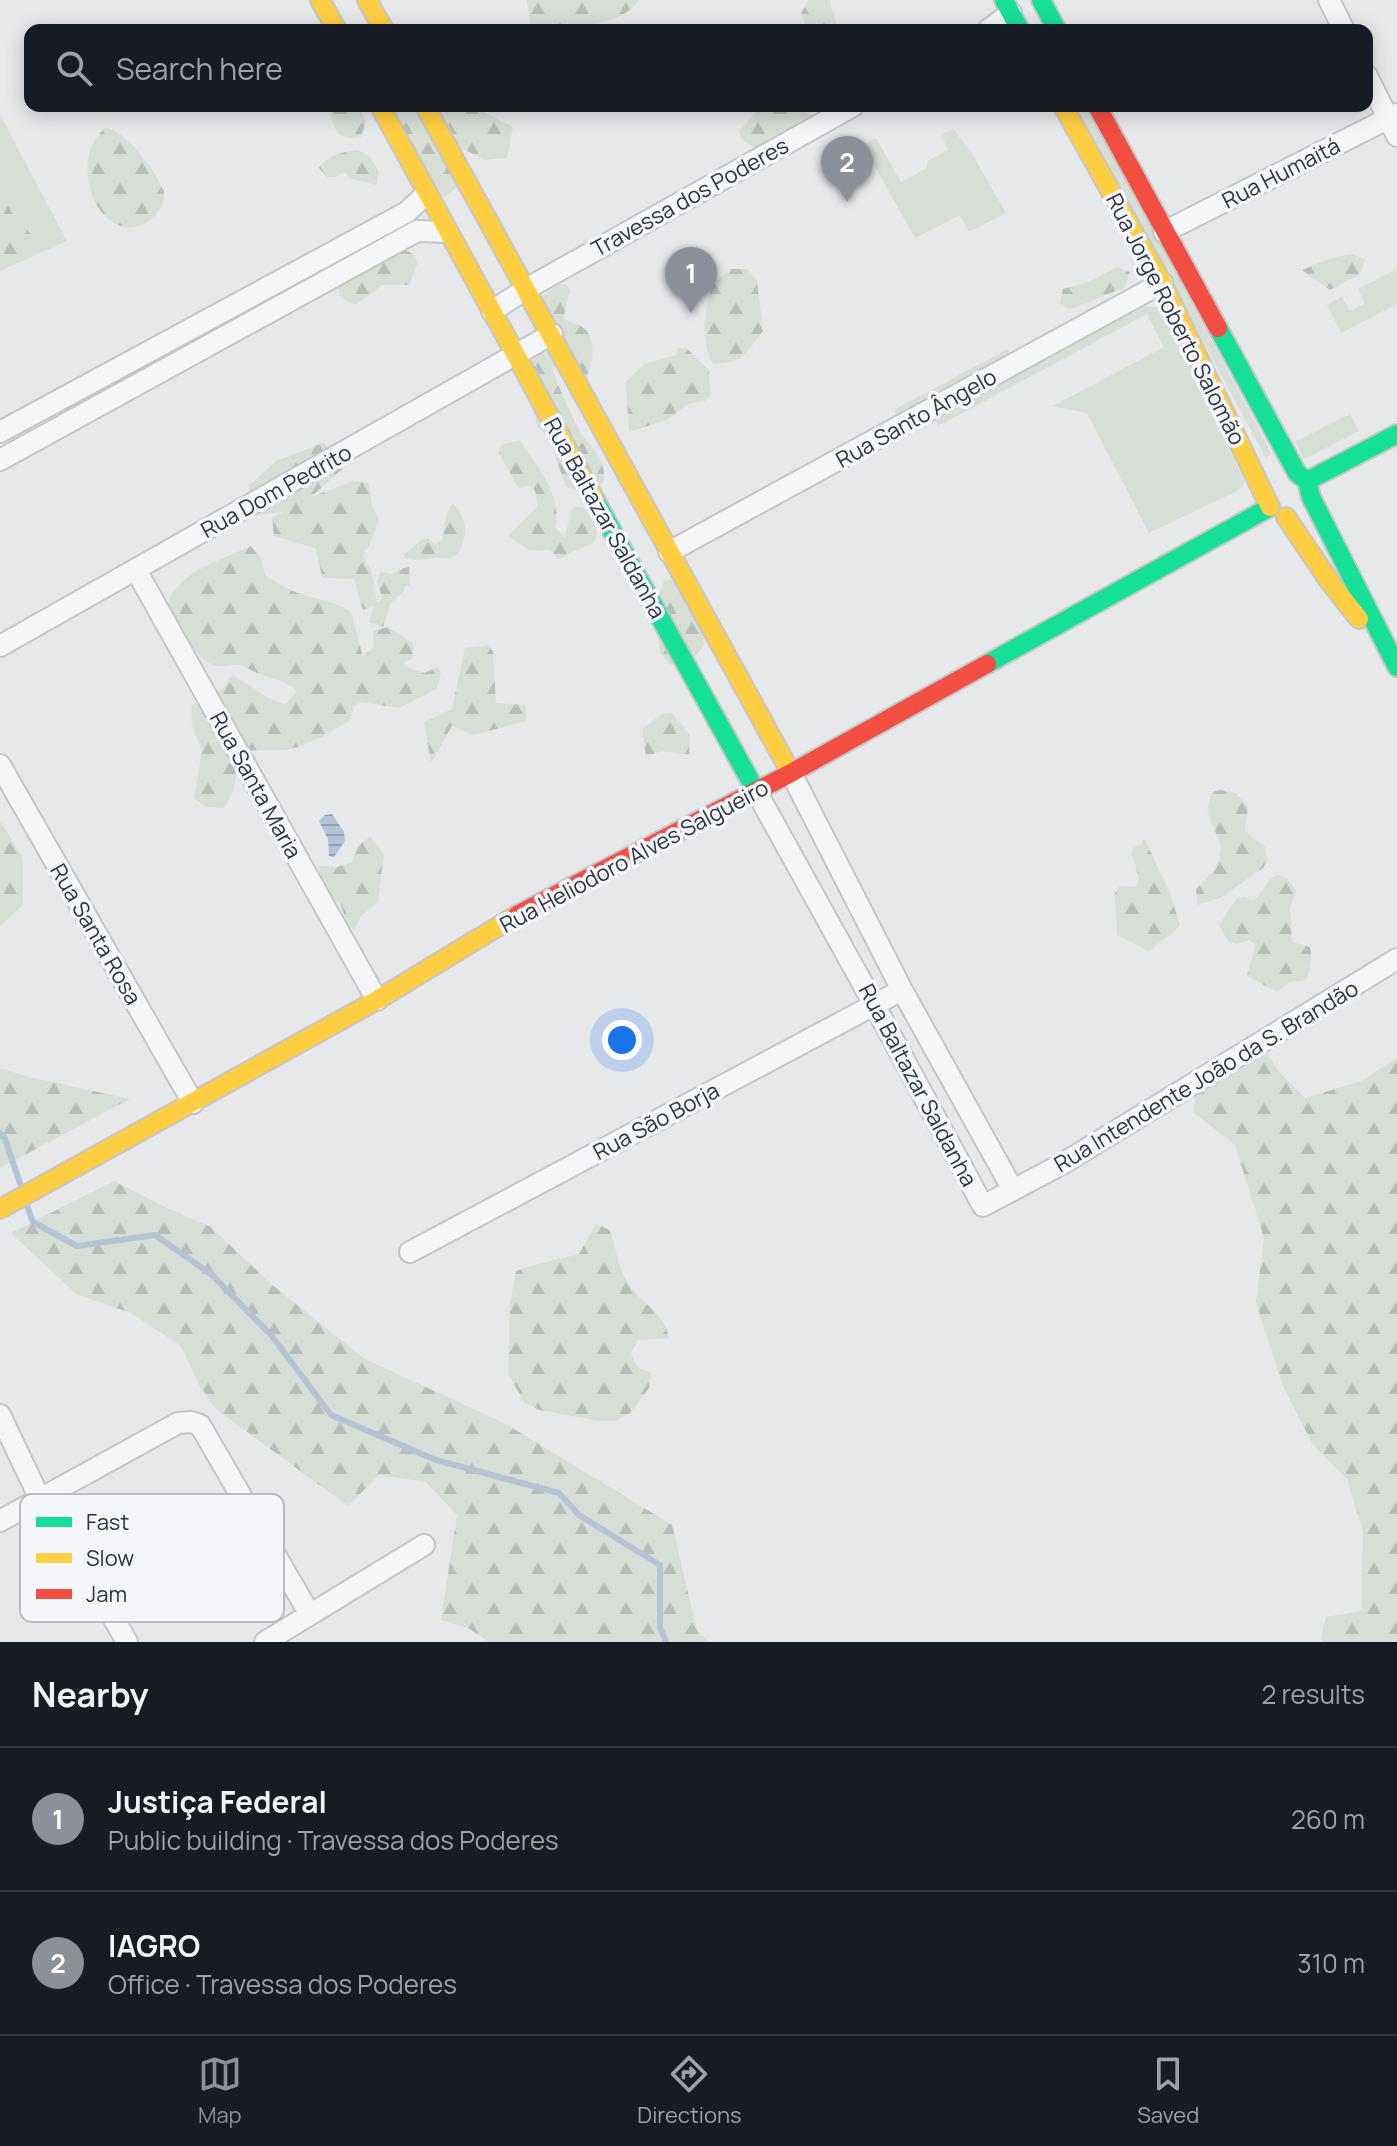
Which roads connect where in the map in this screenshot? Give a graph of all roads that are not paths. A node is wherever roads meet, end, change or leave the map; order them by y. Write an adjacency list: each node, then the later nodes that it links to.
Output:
1 (320, 0): 7 (main road)
2 (367, 0): 8 (main road)
3 (1029, 0): 6 (main road)
4 (1041, 0): 9 (main road)
5 (1329, 0): 10 (street)
6 (1012, 14)
7 (334, 24)
8 (381, 24)
9 (1054, 24)
10 (1341, 24)
11 (1373, 86): 17 (street)
12 (383, 112): 18 (main road, Rua Baltazar Saldanha)
13 (428, 112): 22 (main road, Rua Baltazar Saldanha)
14 (842, 112): 22 (street, Travessa dos Poderes)
15 (1066, 112): 21 (main road, Rua Jorge Roberto Salomão)
16 (1100, 112): 20 (main road, Rua Jorge Roberto Salomão)
17 (1394, 123): 20 (street, Rua Humaitá)
18 (426, 194): 19 (main road, Rua Baltazar Saldanha); 24 (street)
19 (447, 232): 23 (main road, Rua Baltazar Saldanha); 26 (street)
20 (1164, 232): 31 (main road, Rua Jorge Roberto Salomão)
21 (1162, 283): 31 (main road, Rua Jorge Roberto Salomão); 32 (street, Rua Santo Ângelo)
22 (526, 289): 23 (street, Travessa dos Poderes); 25 (main road, Rua Baltazar Saldanha)
23 (492, 311): 27 (main road, Rua Baltazar Saldanha)
24 (181, 334): 26 (street); 28 (street)
25 (552, 334): 27 (street, Rua Dom Pedrito); 32 (main road, Rua Baltazar Saldanha)
26 (191, 353): 30 (street)
27 (515, 356): 33 (street, Rua Dom Pedrito); 38 (main road, Rua Baltazar Saldanha)
28 (0, 432)
29 (1397, 434): 31 (main road, Rua Heliodoro Alves Salgueiro)
30 (0, 460)
31 (1286, 490): 35 (main road, Rua Jorge Roberto Salomão); 35 (main road, Rua Jorge Roberto Salomão); 37 (main road, Rua Heliodoro Alves Salgueiro)
32 (669, 552): 37 (main road, Rua Baltazar Saldanha)
33 (136, 570): 34 (street, Rua Dom Pedrito); 41 (street, Rua Santa Maria)
34 (0, 646)
35 (1395, 663)
36 (0, 765): 43 (street, Rua Santa Rosa)
37 (791, 773): 38 (main road, Rua Heliodoro Alves Salgueiro); 40 (street, Rua Baltazar Saldanha)
38 (756, 791): 41 (main road, Rua Heliodoro Alves Salgueiro); 42 (street, Rua Baltazar Saldanha)
39 (1397, 959): 44 (street, Rua Intendente João da S. Brandão)
40 (902, 990): 42 (street, Rua São Borja); 44 (street, Rua Baltazar Saldanha)
41 (377, 1000): 43 (main road, Rua Heliodoro Alves Salgueiro)
42 (875, 1006): 44 (street, Rua Baltazar Saldanha); 46 (street, Rua São Borja)
43 (193, 1103): 45 (main road, Rua Heliodoro Alves Salgueiro)
44 (1013, 1190)
45 (5, 1206)
46 (410, 1252)
47 (0, 1415): 48 (street)
48 (41, 1494)
49 (50, 1494): 50 (street)
50 (240, 1494)
51 (20, 1510): 52 (street)
52 (0, 1521)
53 (424, 1545): 55 (street)
54 (284, 1570): 55 (street)
55 (309, 1613): 58 (street)
56 (115, 1622): 57 (street)
57 (127, 1642)
58 (265, 1642)

